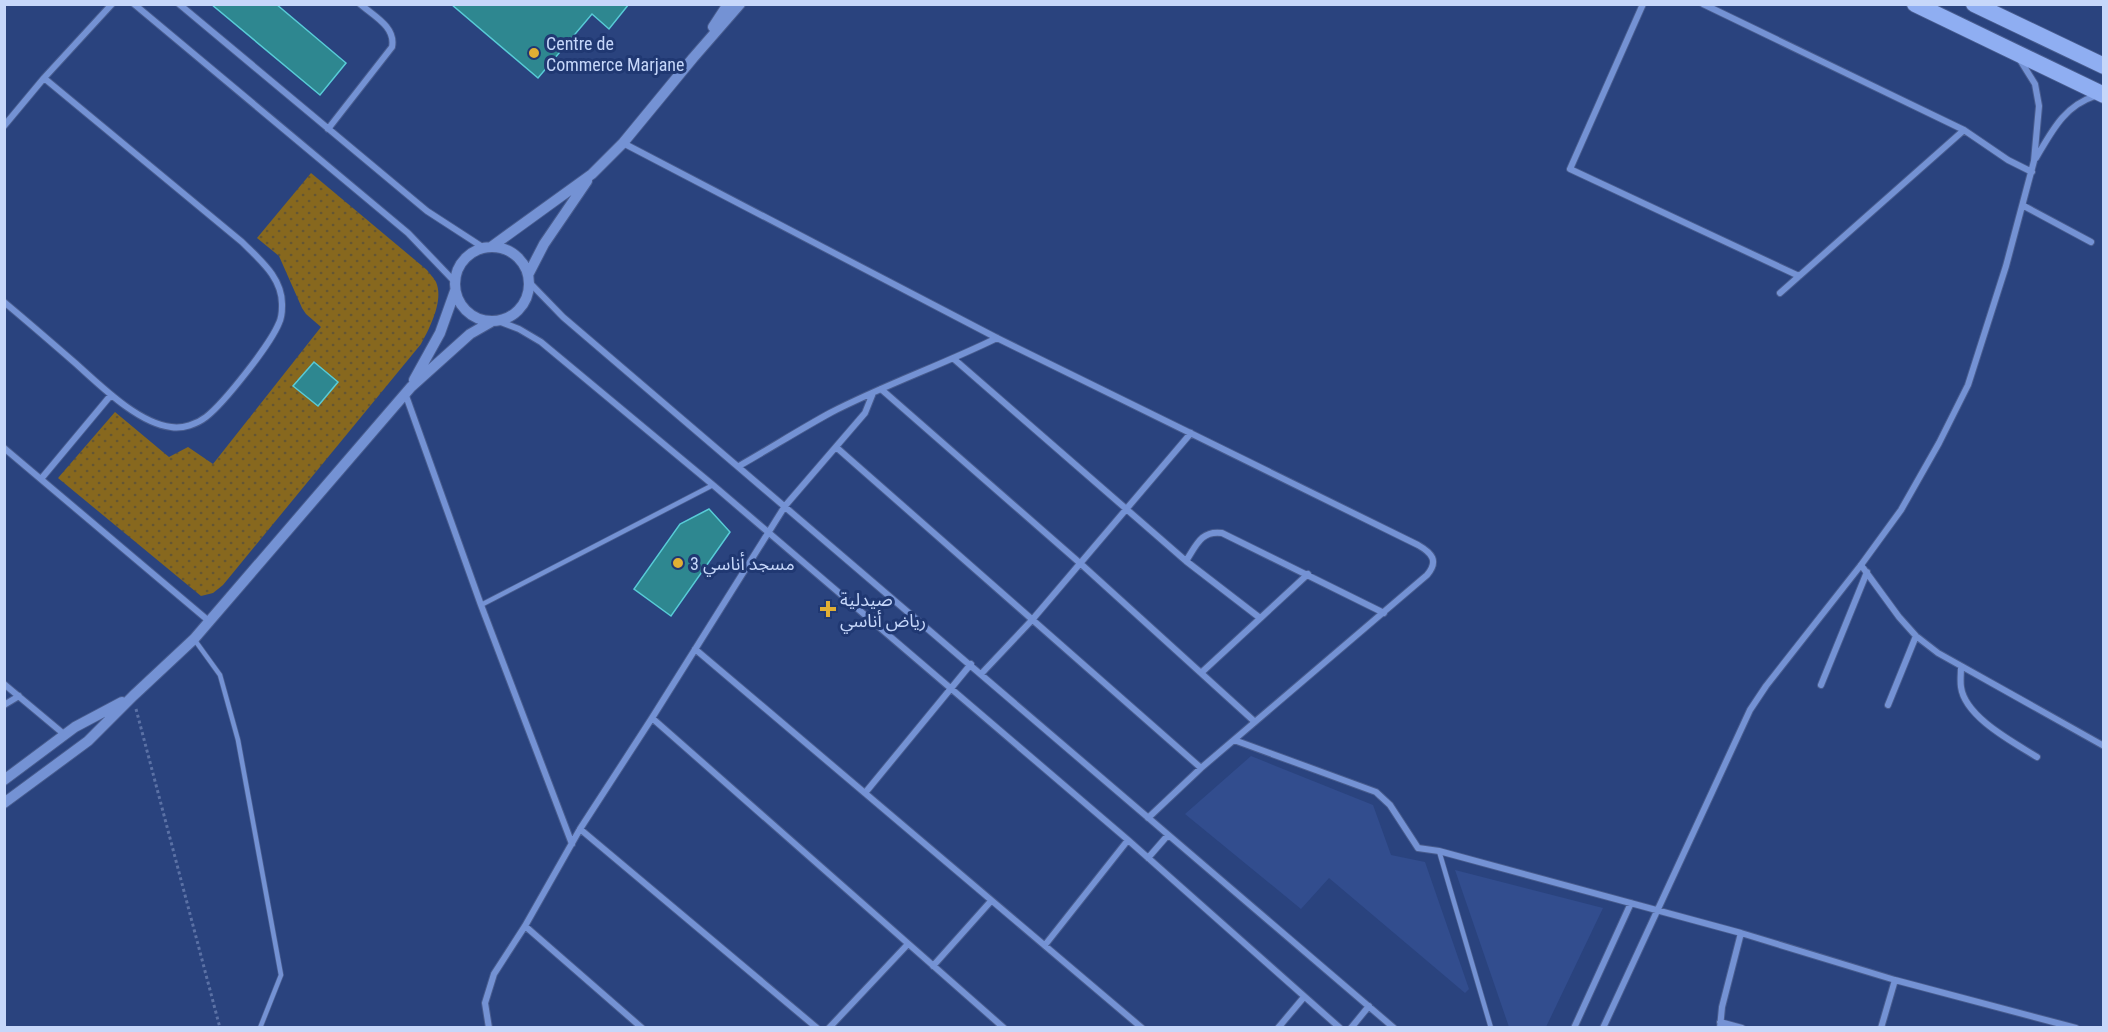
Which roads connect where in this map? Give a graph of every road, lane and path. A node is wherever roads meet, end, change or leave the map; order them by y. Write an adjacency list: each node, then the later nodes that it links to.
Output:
1 (112, 4): 14 (street)
2 (134, 4): 28 (street)
3 (179, 4): 17 (street)
4 (360, 4): 17 (street)
5 (728, 4): 12 (street)
6 (740, 4): 12 (street)
7 (1643, 4): 26 (street)
8 (1703, 4): 18 (street)
9 (1915, 4): 11 (highway)
10 (1974, 4): 13 (highway)
11 (2013, 51): 15 (highway); 20 (street)
12 (693, 58): 19 (street)
13 (2103, 66)
14 (44, 78): 16 (street); 37 (street)
15 (2102, 94): 20 (street)
16 (4, 126)
17 (328, 129): 25 (street)
18 (1964, 130): 21 (street); 26 (street)
19 (623, 143): 22 (street); 32 (street)
20 (2034, 161): 21 (street)
21 (2032, 172): 23 (street)
22 (592, 174): 25 (street); 27 (street)
23 (2024, 206): 24 (street); 49 (street)
24 (2091, 242)
25 (487, 247): 27 (street); 28 (street)
26 (1799, 276): 29 (street)
27 (529, 279): 31 (street); 41 (street)
28 (454, 286): 31 (street); 35 (street)
29 (1780, 293)
30 (4, 302): 37 (street)
31 (494, 321): 35 (street); 43 (street)
32 (997, 338): 33 (street); 38 (street)
33 (954, 359): 34 (street); 45 (street)
34 (881, 389): 36 (street); 48 (street)
35 (408, 390): 52 (street); 56 (street)
36 (873, 393): 39 (street); 41 (street)
37 (111, 395): 42 (street)
38 (1191, 434): 45 (street); 53 (street)
39 (836, 447): 44 (street); 55 (street)
40 (4, 448): 42 (street)
41 (739, 466): 44 (street)
42 (41, 479): 56 (street)
43 (713, 485): 46 (street); 52 (lane)
44 (785, 506): 46 (street); 60 (street)
45 (1126, 510): 47 (street); 48 (street)
46 (768, 532): 59 (street); 66 (street)
47 (1186, 561): 51 (street); 54 (street)
48 (1081, 564): 55 (street); 63 (street)
49 (1862, 565): 50 (street); 90 (street)
50 (1867, 572): 57 (street); 65 (street)
51 (1308, 574): 53 (street); 54 (street)
52 (481, 605): 85 (street)
53 (1384, 613): 72 (street)
54 (1260, 618): 63 (street)
55 (1032, 620): 62 (street); 77 (street)
56 (210, 622): 58 (street)
57 (1916, 636): 61 (street); 70 (street)
58 (194, 639): 68 (street); 103 (lane)
59 (695, 649): 71 (street); 79 (street)
60 (970, 664): 62 (street); 66 (street)
61 (1961, 667): 75 (street); 76 (street)
62 (982, 673): 81 (street)
63 (1201, 673): 72 (street)
64 (4, 684): 67 (street)
65 (1821, 684)
66 (951, 688): 79 (street); 84 (street)
67 (19, 696): 69 (street); 73 (street)
68 (133, 696): 73 (street); 80 (street); 102 (path)
69 (4, 705)
70 (1888, 705)
71 (652, 718): 82 (street); 93 (street)
72 (1255, 722): 74 (street)
73 (65, 735): 78 (street)
74 (1234, 740): 77 (street); 86 (street)
75 (2103, 746)
76 (2037, 757)
77 (1200, 768): 81 (street)
78 (4, 780)
79 (865, 793): 88 (street)
80 (4, 803)
81 (1148, 818): 83 (street)
82 (580, 829): 85 (street); 106 (street)
83 (1168, 835): 87 (street); 98 (street)
84 (1128, 840): 87 (street); 94 (street)
85 (572, 844): 91 (street)
86 (1439, 851): 89 (street); 113 (lane)
87 (1148, 858): 97 (street)
88 (991, 901): 94 (street); 95 (street)
89 (1631, 903): 90 (street); 114 (street)
90 (1657, 910): 92 (street); 115 (street)
91 (525, 926): 104 (street); 105 (street)
92 (1741, 933): 96 (street); 100 (street)
93 (908, 944): 95 (street); 107 (street)
94 (1045, 945): 101 (street)
95 (933, 966): 108 (street)
96 (1895, 980): 99 (street); 117 (street)
97 (1304, 997): 109 (street); 110 (street)
98 (1369, 1006): 111 (street); 112 (street)
99 (2043, 1019): 118 (street); 119 (street)
100 (1720, 1025): 116 (street)
101 (1138, 1026)
102 (220, 1028)
103 (260, 1028)
104 (489, 1028)
105 (642, 1028)
106 (817, 1028)
107 (829, 1028)
108 (1004, 1028)
109 (1278, 1028)
110 (1340, 1028)
111 (1351, 1028)
112 (1394, 1028)
113 (1491, 1028)
114 (1574, 1028)
115 (1603, 1028)
116 (1742, 1028)
117 (1881, 1028)
118 (2041, 1028)
119 (2076, 1028)

